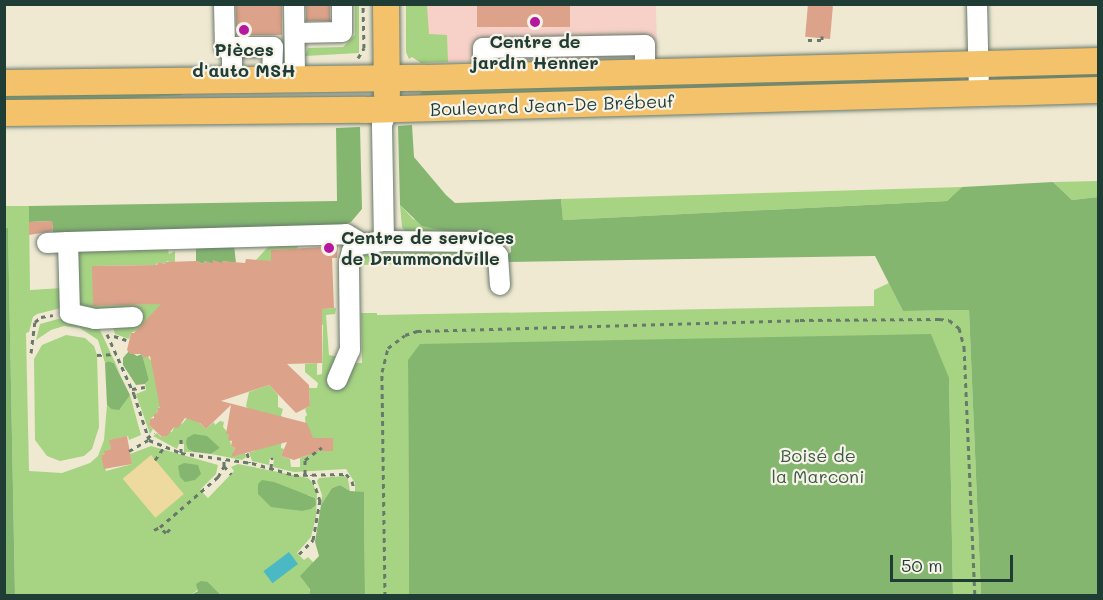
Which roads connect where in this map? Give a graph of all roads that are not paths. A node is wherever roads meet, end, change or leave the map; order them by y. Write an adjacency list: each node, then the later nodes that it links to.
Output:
1 (224, 4): 7 (street)
2 (294, 4): 6 (street)
3 (342, 4): 6 (street)
4 (386, 4): 14 (main road)
5 (977, 4): 10 (street)
6 (295, 33): 15 (street)
7 (225, 47): 15 (street); 16 (street)
8 (562, 47): 11 (street); 12 (street); 13 (street)
9 (1098, 61): 10 (main road, Boulevard Jean-De Brébeuf)
10 (979, 66): 11 (main road, Boulevard Jean-De Brébeuf); 19 (street)
11 (645, 73): 12 (main road, Boulevard Jean-De Brébeuf)
12 (562, 75): 13 (main road, Boulevard Jean-De Brébeuf)
13 (483, 77): 14 (main road, Boulevard Jean-De Brébeuf)
14 (387, 78): 15 (main road, Boulevard Jean-De Brébeuf); 20 (main road)
15 (284, 79): 16 (main road, Boulevard Jean-De Brébeuf)
16 (232, 80): 17 (main road, Boulevard Jean-De Brébeuf)
17 (4, 82)
18 (1098, 90): 19 (main road, Boulevard Jean-De Brébeuf)
19 (979, 94): 20 (main road, Boulevard Jean-De Brébeuf)
20 (387, 110): 21 (main road, Boulevard Jean-De Brébeuf); 23 (street)
21 (4, 113)
22 (68, 242): 24 (street); 25 (street); 27 (street)
23 (384, 242): 25 (street); 26 (street)
24 (47, 243)
25 (361, 243): 28 (street)
26 (500, 285)
27 (133, 317)
28 (337, 380)

